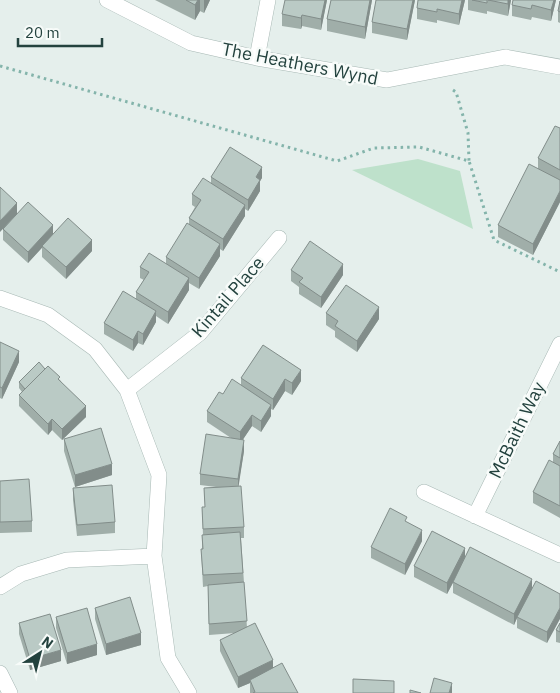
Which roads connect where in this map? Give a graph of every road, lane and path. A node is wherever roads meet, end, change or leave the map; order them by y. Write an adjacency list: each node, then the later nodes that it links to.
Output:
1 (106, 0): 3 (street, The Heathers Wynd)
2 (268, 0): 3 (street)
3 (257, 58): 6 (street, The Heathers Wynd)
4 (0, 66): 7 (path)
5 (560, 67): 6 (street, The Heathers Wynd)
6 (428, 72): 7 (path)
7 (469, 161): 9 (path)
8 (279, 238): 12 (street, Kintail Place)
9 (560, 272)
10 (0, 298): 12 (street)
11 (560, 344): 14 (street, McBaith Way)
12 (127, 390): 16 (street)
13 (424, 492): 14 (street)
14 (475, 516): 15 (street)
15 (560, 555)
16 (154, 556): 17 (street); 20 (street)
17 (0, 587)
18 (0, 672): 19 (street)
19 (10, 693)
20 (189, 693)

